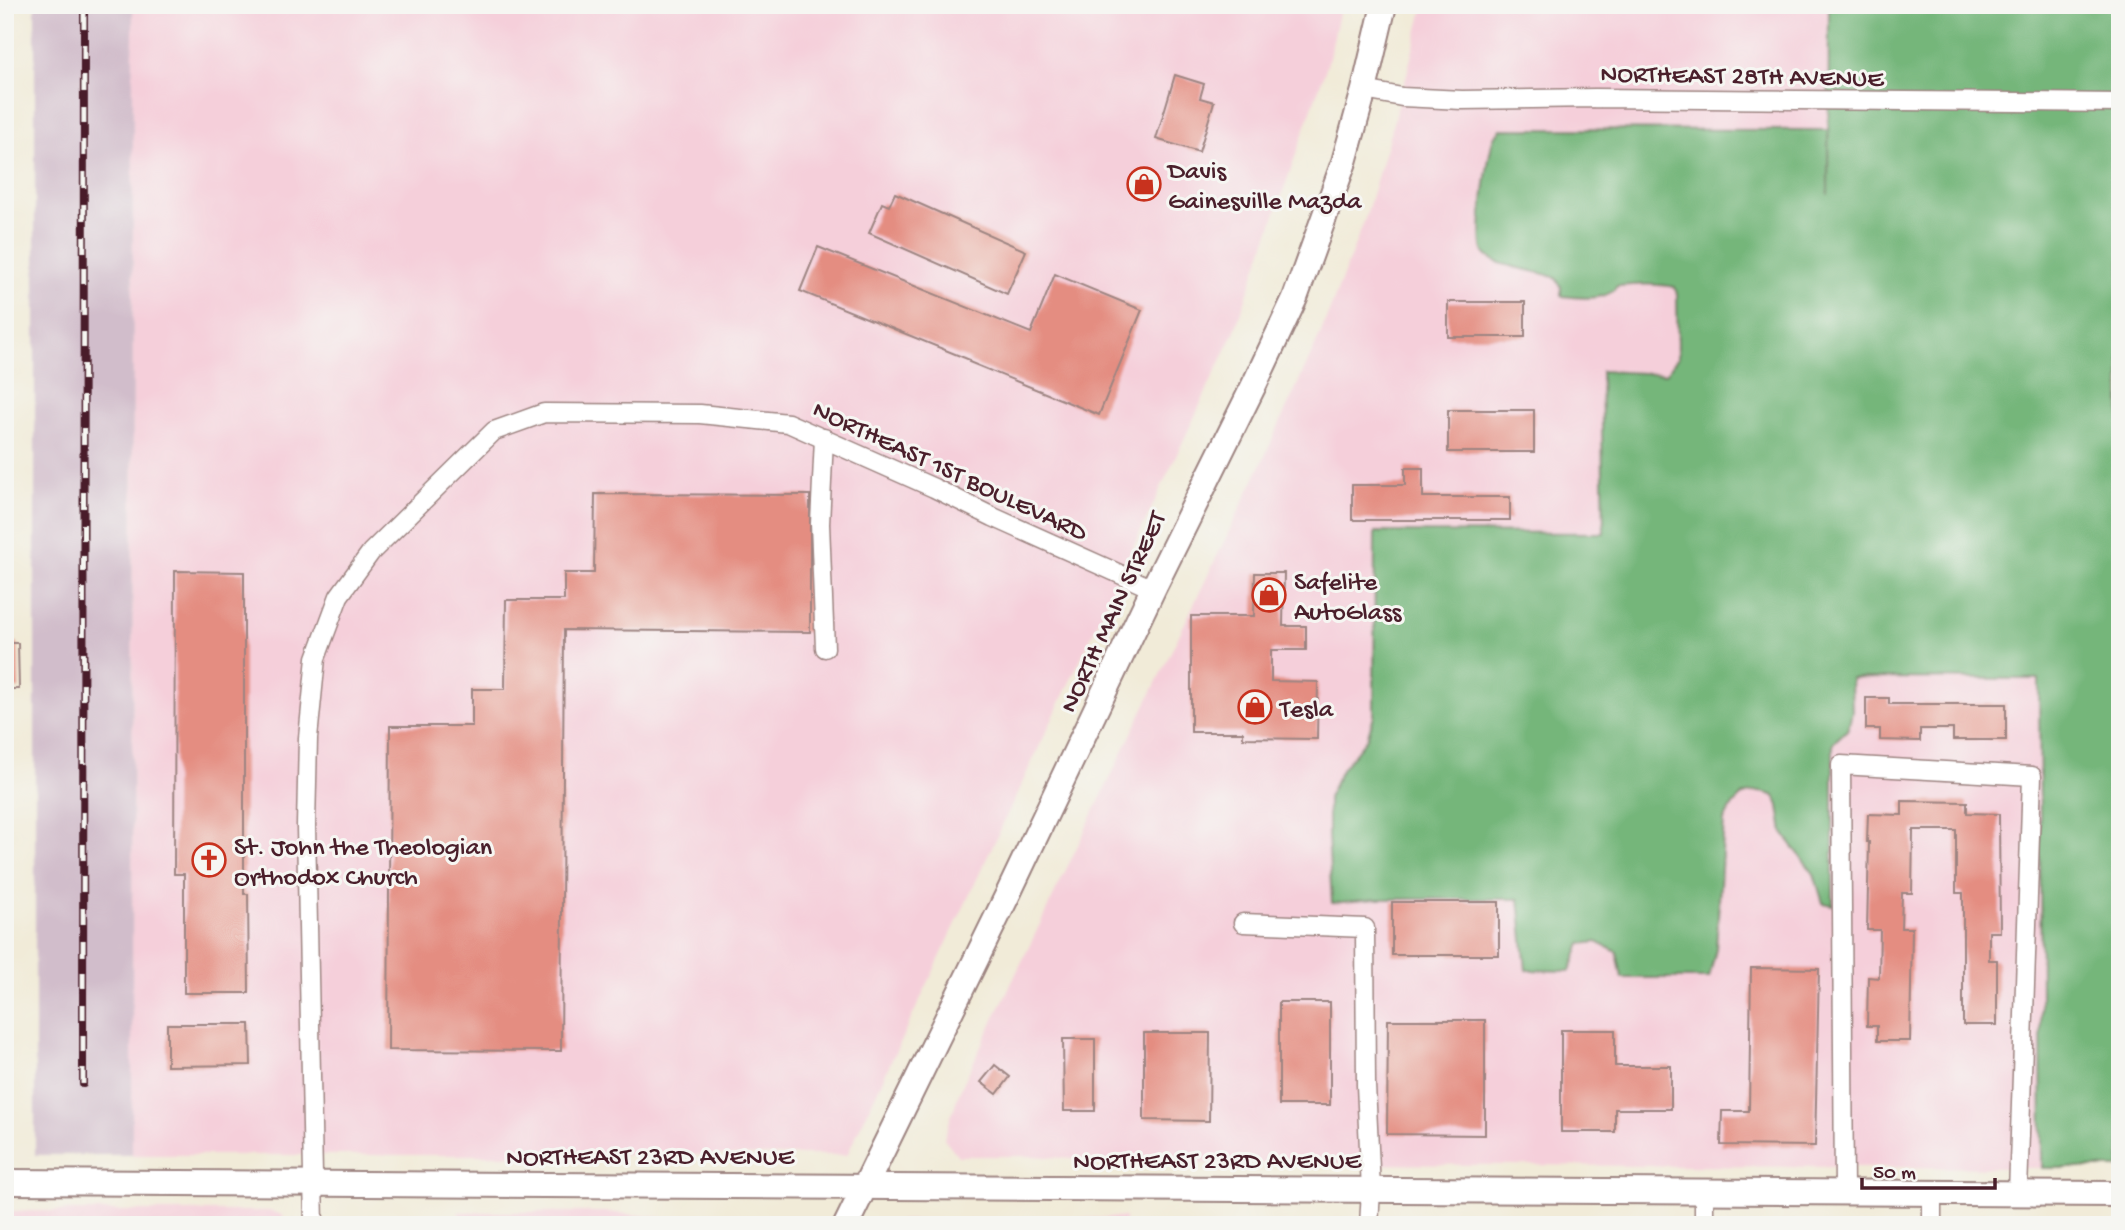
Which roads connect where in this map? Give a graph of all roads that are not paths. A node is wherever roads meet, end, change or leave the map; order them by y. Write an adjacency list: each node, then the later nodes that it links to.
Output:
1 (1384, 5): 2 (main road, NORTH MAIN STREET)
2 (1364, 90): 3 (street, NORTHEAST 28TH AVENUE); 5 (main road, NORTH MAIN STREET)
3 (2120, 103)
4 (824, 438): 5 (street, NORTHEAST 1ST BOULEVARD); 6 (street); 9 (street, NORTHEAST 1ST BOULEVARD)
5 (1153, 589): 10 (main road, NORTH MAIN STREET)
6 (825, 648)
7 (1243, 923): 11 (street)
8 (5, 1182): 9 (main road, NORTHEAST 23RD AVENUE)
9 (314, 1182): 10 (main road, NORTHEAST 23RD AVENUE); 17 (street, NORTHEAST 1ST BOULEVARD)
10 (863, 1186): 11 (main road, NORTHEAST 23RD AVENUE); 18 (main road, NORTH MAIN STREET)
11 (1371, 1190): 12 (main road, NORTHEAST 23RD AVENUE); 19 (street)
12 (1704, 1192): 13 (main road, NORTHEAST 23RD AVENUE); 20 (street)
13 (1844, 1192): 14 (main road, NORTHEAST 23RD AVENUE); 15 (street)
14 (1932, 1193): 15 (main road, NORTHEAST 23RD AVENUE); 21 (street)
15 (2018, 1193): 16 (main road, NORTHEAST 23RD AVENUE)
16 (2120, 1194)
17 (314, 1225)
18 (846, 1225)
19 (1370, 1225)
20 (1704, 1225)
21 (1932, 1225)

